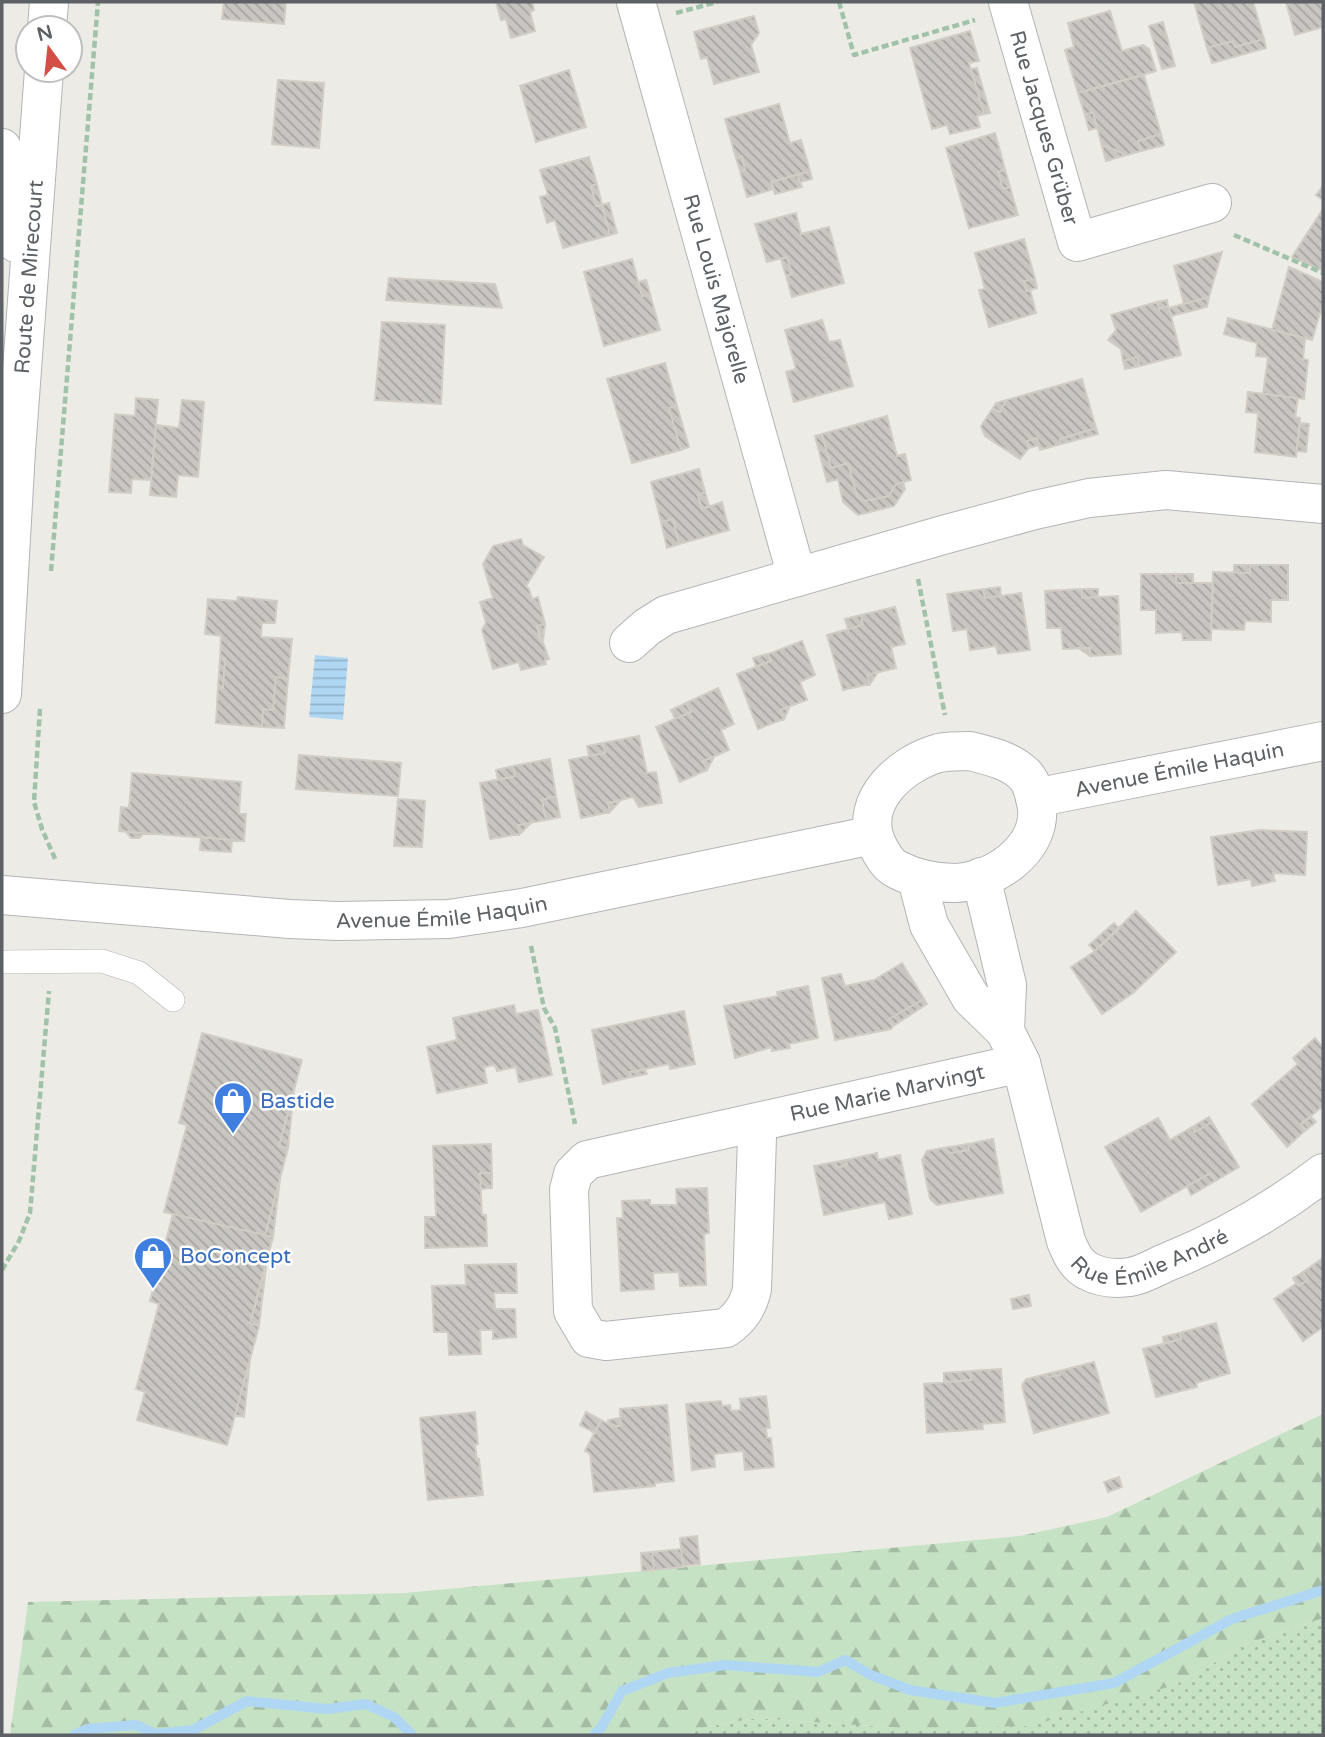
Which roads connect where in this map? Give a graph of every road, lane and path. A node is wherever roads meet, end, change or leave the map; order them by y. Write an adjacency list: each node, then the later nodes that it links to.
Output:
1 (98, 2): 13 (path)
2 (636, 2): 12 (street, Rue Louis Majorelle)
3 (839, 2): 4 (path)
4 (1009, 6): 7 (street, Rue Jacques Grüber)
5 (43, 84): 9 (street, Route de Mirecourt)
6 (2, 148): 9 (street)
7 (1212, 203): 8 (path)
8 (1323, 273)
9 (26, 310): 15 (street, Route de Mirecourt)
10 (1323, 505): 11 (street)
11 (911, 544): 12 (street); 17 (path)
12 (797, 577): 14 (street)
13 (50, 583)
14 (629, 643)
15 (2, 694)
16 (40, 708): 24 (path)
17 (946, 719)
18 (1323, 741): 19 (street, Avenue Émile Haquin)
19 (1035, 798): 20 (street); 21 (street)
20 (873, 835): 22 (street); 25 (street, Avenue Émile Haquin)
21 (981, 877): 22 (street); 29 (street, Rue Émile André)
22 (918, 879): 29 (street)
23 (2, 895): 24 (street, Avenue Émile Haquin)
24 (56, 900): 25 (street, Avenue Émile Haquin)
25 (522, 908): 31 (path)
26 (2, 962): 27 (lane)
27 (51, 963): 28 (lane); 33 (path)
28 (173, 1000)
29 (1013, 1047): 30 (street, Rue Marie Marvingt); 32 (street, Rue Émile André)
30 (753, 1123): 31 (street, Rue Marie Marvingt); 31 (street)
31 (587, 1160)
32 (1323, 1173)
33 (2, 1270)

